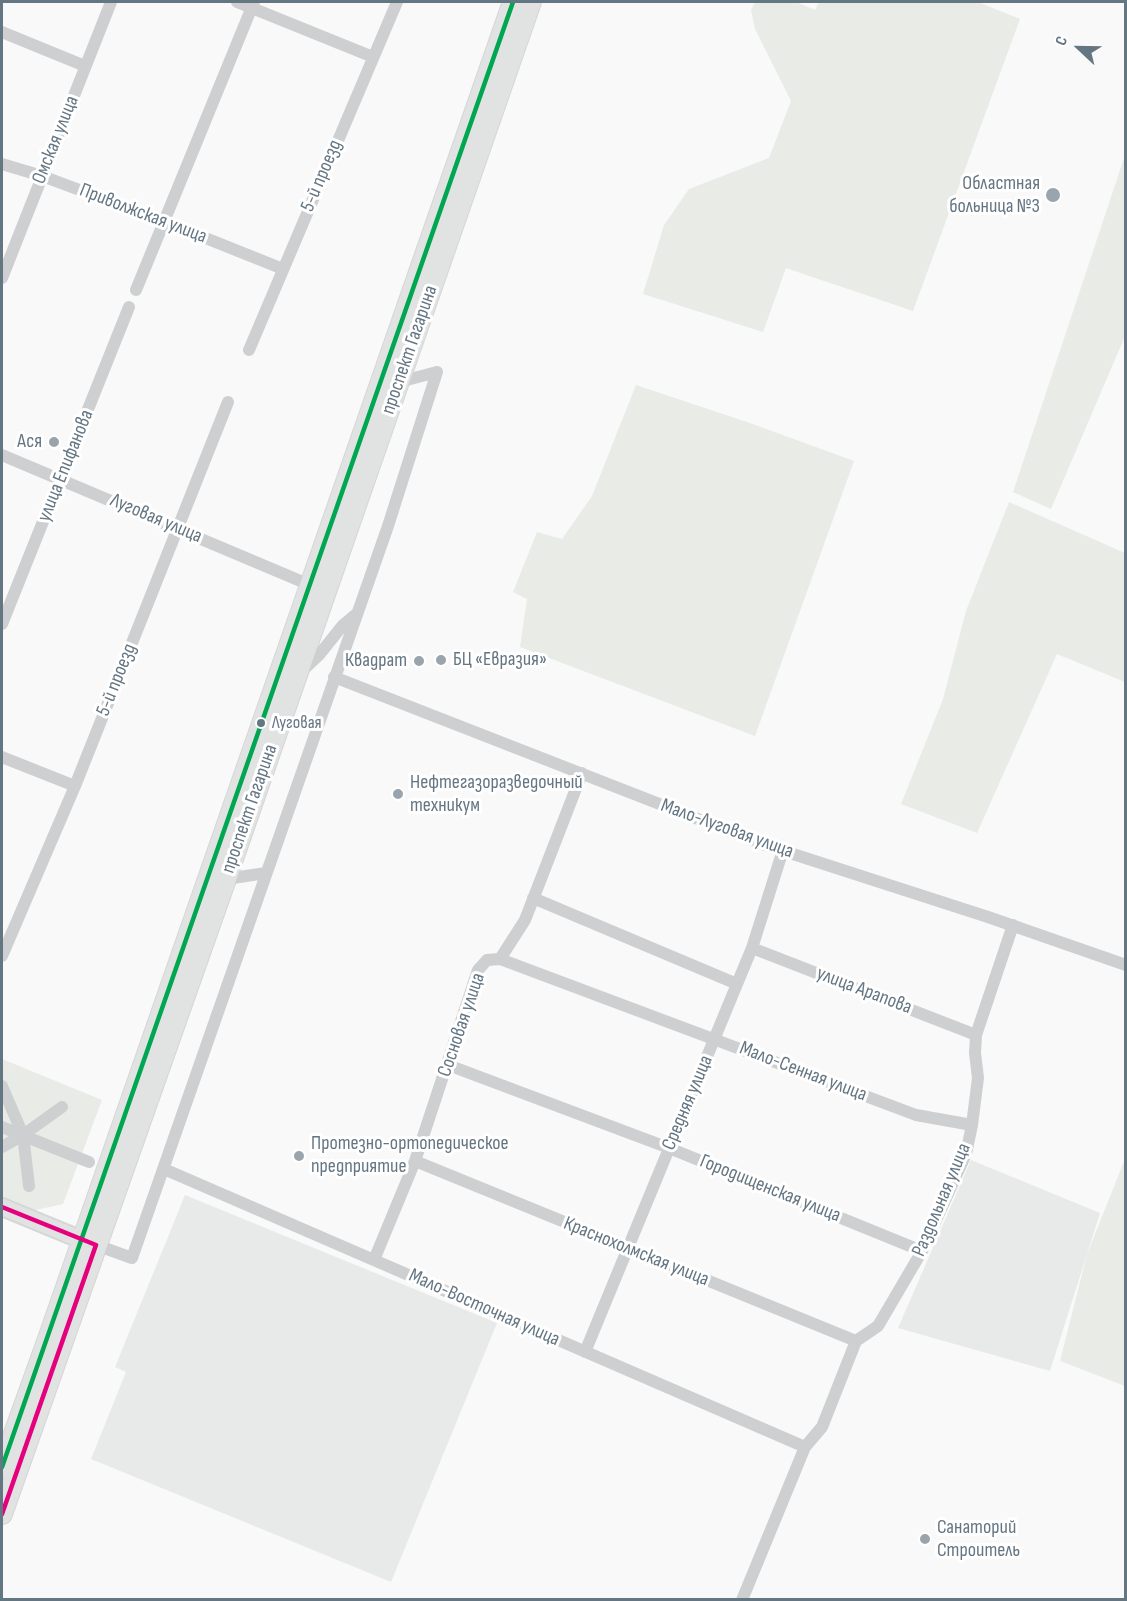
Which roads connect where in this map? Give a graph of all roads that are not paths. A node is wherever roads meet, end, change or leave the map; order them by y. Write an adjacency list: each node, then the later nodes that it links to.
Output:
1 (111, 2): 9 (street, Омская улица)
2 (237, 2): 6 (street)
3 (397, 2): 8 (street, 5-й проезд)
4 (513, 2): 23 (main road, проспект Гагарина)
5 (531, 2): 18 (main road, проспект Гагарина)
6 (253, 4): 8 (street); 12 (street)
7 (2, 32): 9 (street)
8 (373, 57): 13 (street, 5-й проезд)
9 (86, 66): 11 (street, Омская улица)
10 (2, 164): 11 (street, Приволжская улица)
11 (42, 176): 12 (street, Приволжская улица); 14 (street, Омская улица)
12 (163, 221): 13 (street, Приволжская улица); 15 (street)
13 (283, 269): 17 (street, 5-й проезд)
14 (2, 278)
15 (136, 290)
16 (129, 307): 21 (street, улица Епифанова)
17 (249, 350)
18 (399, 382): 24 (street); 26 (main road, проспект Гагарина)
19 (228, 402): 22 (street, 5-й проезд)
20 (2, 455): 21 (street, Луговая улица)
21 (61, 478): 22 (street, Луговая улица); 25 (street, улица Епифанова)
22 (176, 529): 23 (street, Луговая улица); 30 (street, 5-й проезд)
23 (310, 585): 56 (main road, проспект Гагарина)
24 (356, 615): 26 (street); 27 (street)
25 (2, 624)
26 (296, 676): 33 (main road, проспект Гагарина)
27 (334, 677): 29 (street, Мало-Луговая улица); 32 (street)
28 (2, 757): 30 (street)
29 (582, 773): 31 (street, Мало-Луговая улица); 34 (street, Сосновая улица)
30 (75, 786): 37 (street, 5-й проезд)
31 (783, 850): 35 (street, Мало-Луговая улица); 36 (street, Средняя улица)
32 (266, 873): 33 (street); 53 (street)
33 (225, 879): 56 (main road, проспект Гагарина)
34 (533, 898): 38 (street, Сосновая улица); 40 (street)
35 (1013, 925): 39 (street, Мало-Луговая улица); 41 (street, Раздольная улица)
36 (752, 948): 40 (street, Средняя улица); 41 (street, улица Арапова)
37 (2, 956)
38 (500, 959): 42 (street, Мало-Сенная улица); 43 (street, Сосновая улица)
39 (1125, 965)
40 (737, 984): 42 (street, Средняя улица)
41 (976, 1035): 46 (street, Раздольная улица)
42 (715, 1038): 46 (street, Мало-Сенная улица); 50 (street, Средняя улица)
43 (448, 1065): 50 (street, Городищенская улица); 51 (street, Сосновая улица)
44 (2, 1086): 48 (street)
45 (62, 1107): 48 (street)
46 (972, 1125): 58 (street, Раздольная улица)
47 (2, 1127): 48 (street)
48 (24, 1135): 49 (street); 52 (street); 54 (street)
49 (2, 1147)
50 (669, 1148): 57 (street, Средняя улица); 58 (street, Городищенская улица)
51 (416, 1161): 57 (street, Краснохолмская улица); 59 (street, Сосновая улица)
52 (89, 1162)
53 (164, 1169): 56 (street); 59 (street, Мало-Восточная улица)
54 (29, 1186)
55 (2, 1207): 56 (main road)
56 (89, 1243): 63 (main road, проспект Гагарина); 64 (main road, проспект Гагарина)
57 (627, 1248): 60 (street, Краснохолмская улица); 61 (street, Средняя улица)
58 (922, 1251): 60 (street, Раздольная улица)
59 (374, 1260): 61 (street, Мало-Восточная улица)
60 (856, 1341): 62 (street)
61 (585, 1352): 62 (street, Мало-Восточная улица)
62 (805, 1447): 65 (street)
63 (2, 1467)
64 (2, 1514)
65 (742, 1599)

